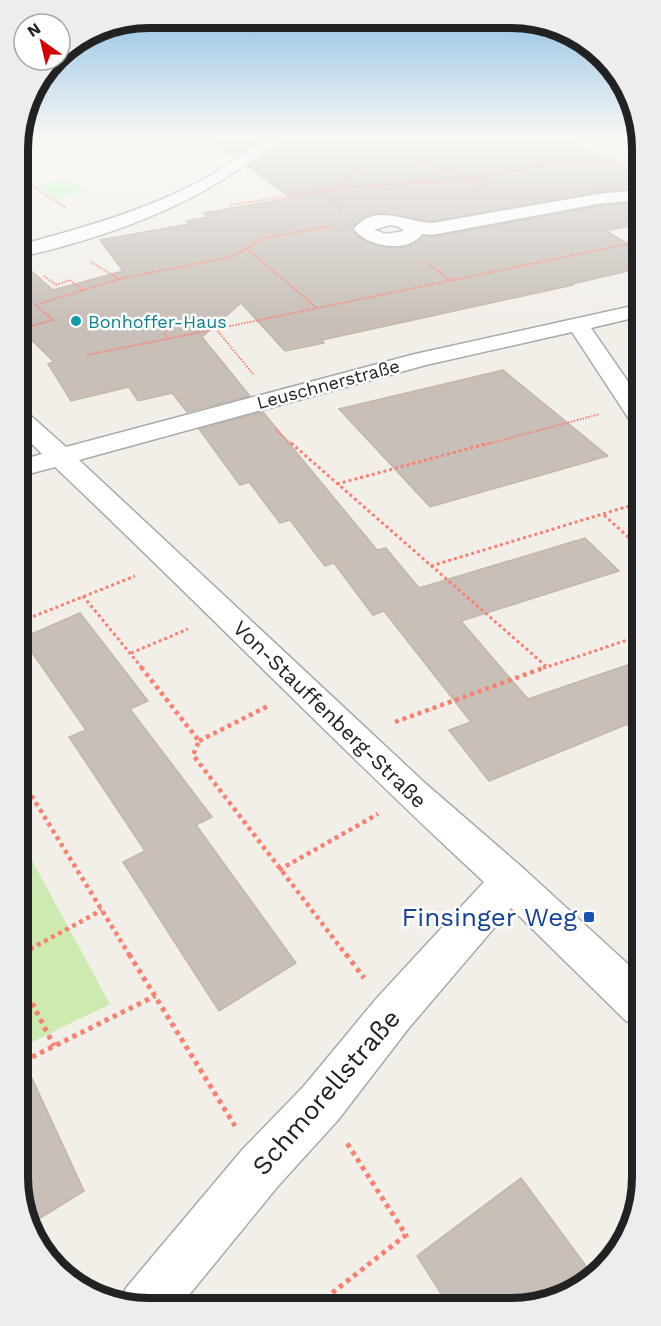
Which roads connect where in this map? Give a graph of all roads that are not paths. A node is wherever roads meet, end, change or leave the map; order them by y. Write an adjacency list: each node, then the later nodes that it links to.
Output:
1 (174, 199): 4 (street)
2 (599, 199): 3 (street)
3 (365, 227)
4 (29, 247)
5 (632, 312): 6 (street, Leuschnerstraße)
6 (578, 324): 7 (street); 9 (street, Leuschnerstraße)
7 (632, 405)
8 (29, 427): 9 (street, Von-Stauffenberg-Straße)
9 (59, 456): 10 (street, Leuschnerstraße); 11 (street, Von-Stauffenberg-Straße)
10 (29, 466)
11 (510, 881): 12 (street, Von-Stauffenberg-Straße); 13 (street, Schmorellstraße)
12 (632, 997)
13 (152, 1298)

